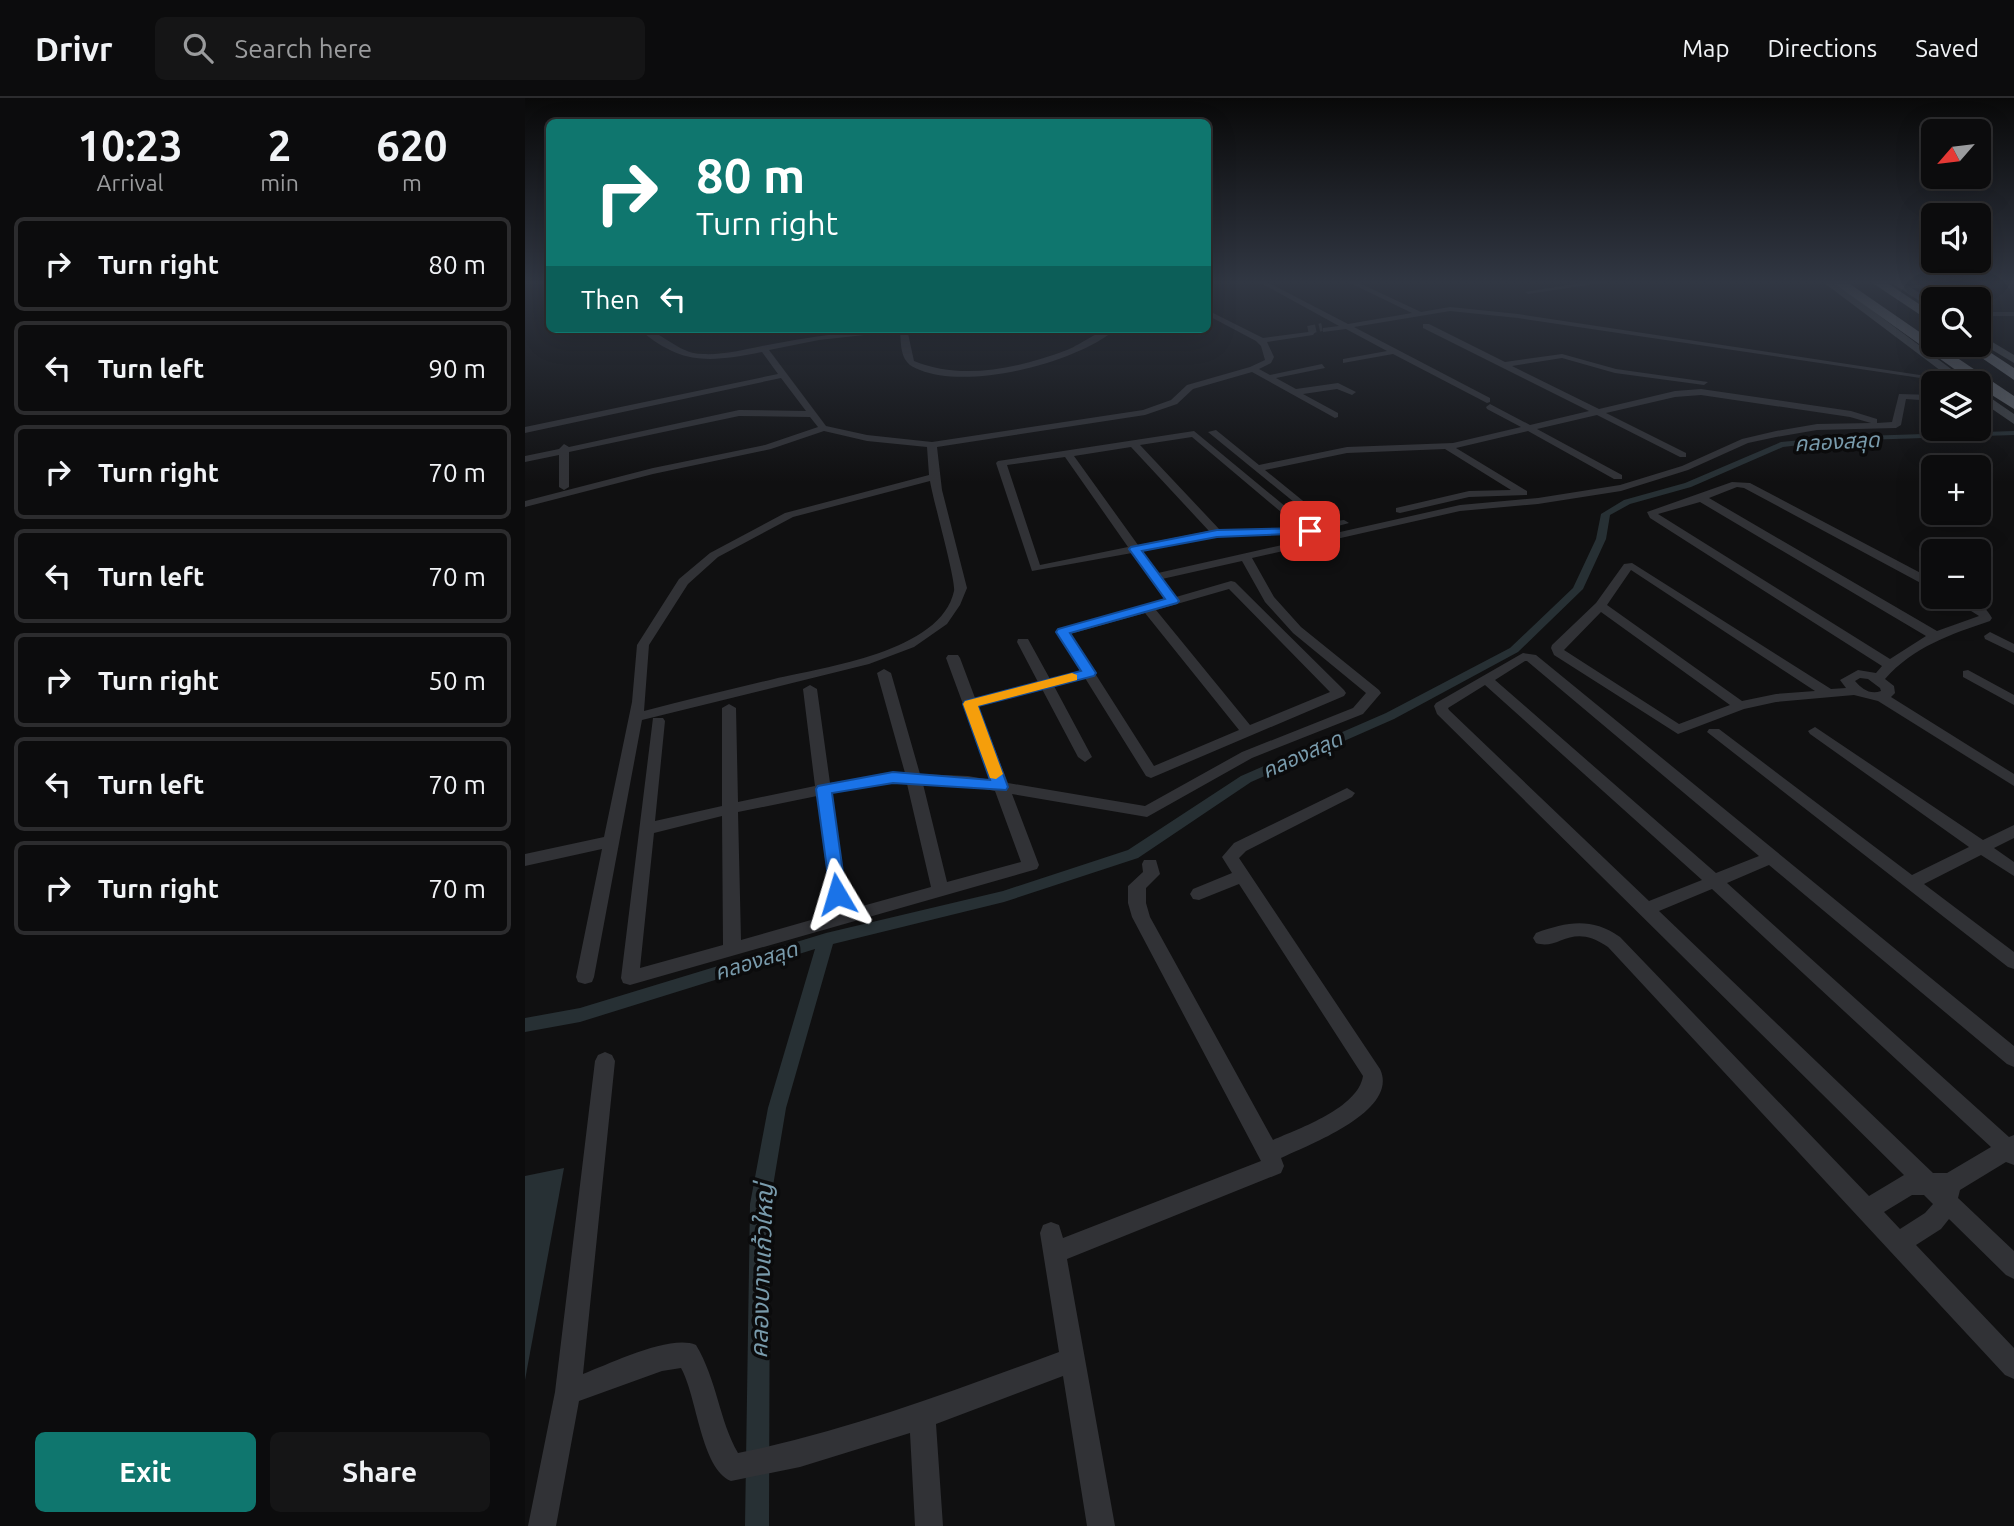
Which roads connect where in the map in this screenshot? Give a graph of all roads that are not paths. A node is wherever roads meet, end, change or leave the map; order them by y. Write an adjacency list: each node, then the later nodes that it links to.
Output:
1 (764, 348): 26 (street)
2 (673, 349): 3 (street)
3 (761, 349)
4 (905, 349): 5 (street)
5 (1081, 349)
6 (1265, 349): 23 (street)
7 (1386, 349): 13 (street)
8 (1471, 349): 21 (street)
9 (1735, 349): 28 (street)
10 (1917, 349): 25 (main road)
11 (1934, 349): 37 (highway)
12 (1997, 349): 19 (main road)
13 (1392, 352): 20 (street); 43 (street)
14 (1991, 354): 24 (highway)
15 (1957, 357): 34 (highway)
16 (1967, 357): 31 (highway)
17 (1981, 357): 29 (highway)
18 (1985, 357): 29 (highway)
19 (2014, 360)
20 (1346, 361)
21 (1504, 365): 30 (street); 39 (street)
22 (1322, 366): 27 (street)
23 (1253, 369): 27 (street); 48 (street)
24 (2014, 369)
25 (1947, 371)
26 (783, 375): 38 (street); 45 (street)
27 (1271, 377): 32 (street)
28 (1921, 377)
29 (2014, 378)
30 (1704, 382)
31 (2014, 390)
32 (1296, 392): 33 (street); 40 (street)
33 (1352, 392)
34 (2014, 396)
35 (1921, 397): 42 (street)
36 (1991, 404): 41 (main road)
37 (2014, 404)
38 (809, 410): 44 (street); 50 (street); 50 (street)
39 (1598, 412): 42 (street); 43 (street); 52 (street)
40 (1335, 415)
41 (2014, 420)
42 (1886, 425): 62 (street)
43 (1530, 428): 49 (street); 56 (street)
44 (828, 429): 48 (street); 59 (street)
45 (525, 430)
46 (1213, 432): 54 (street)
47 (1133, 444): 51 (street); 60 (street); 60 (street)
48 (932, 445): 55 (street)
49 (1446, 446): 54 (street); 54 (street)
50 (564, 451): 53 (street); 57 (street)
51 (1068, 454): 61 (street); 61 (street)
52 (1683, 455)
53 (525, 459)
54 (1258, 468)
55 (934, 477): 86 (street); 86 (street)
56 (1618, 477)
57 (564, 487)
58 (1702, 498): 64 (street); 69 (street); 74 (street)
59 (525, 504)
60 (1217, 533): 61 (street)
61 (1135, 549): 63 (street)
62 (1244, 555): 63 (street); 97 (street)
63 (1154, 577): 65 (street)
64 (1921, 578)
65 (1173, 601): 67 (street); 92 (street)
66 (1600, 607): 83 (street); 88 (street); 88 (street)
67 (1148, 608): 76 (street); 92 (street)
68 (1976, 609): 69 (street)
69 (1936, 636): 74 (street)
70 (1990, 636): 72 (street)
71 (1023, 642): 80 (street)
72 (2014, 649)
73 (953, 657): 87 (street)
74 (1889, 664): 79 (street)
75 (884, 673): 95 (street)
76 (1089, 673): 80 (street); 92 (street)
77 (1968, 674): 85 (street)
78 (1486, 678): 105 (street); 110 (street); 114 (street)
79 (1878, 679): 82 (street); 84 (street)
80 (1047, 684): 87 (street); 94 (street)
81 (810, 689): 98 (street)
82 (1857, 691): 83 (street); 84 (street)
83 (1826, 692): 88 (street)
84 (1881, 697): 96 (street)
85 (2014, 701)
86 (638, 702): 103 (street)
87 (970, 704): 97 (street)
88 (1740, 706)
89 (729, 708): 100 (street)
90 (658, 721): 101 (street)
91 (1815, 731): 104 (street)
92 (1248, 732)
93 (1714, 733): 111 (street)
94 (1085, 757)
95 (914, 779): 97 (street); 98 (street); 112 (street)
96 (2014, 781)
97 (1000, 787): 112 (street)
98 (824, 789): 100 (street); 115 (street)
99 (1347, 793): 109 (street)
100 (730, 809): 101 (street); 117 (street)
101 (646, 829): 117 (street)
102 (2014, 831): 104 (street)
103 (611, 841): 106 (street); 119 (street)
104 (1982, 848): 108 (street); 111 (street)
105 (1772, 857): 110 (street); 120 (street)
106 (525, 860)
107 (1150, 864): 123 (street)
108 (2014, 870)
109 (1243, 876): 113 (street); 123 (street)
110 (1713, 880): 114 (street); 122 (street)
111 (1911, 883): 118 (street)
112 (941, 892): 115 (street)
113 (1199, 894)
114 (1648, 909): 124 (street)
115 (841, 920): 117 (street)
116 (1542, 937): 125 (street)
117 (732, 948)
118 (2014, 962)
119 (585, 977)
120 (2014, 1058)
121 (605, 1060): 130 (street)
122 (2012, 1150): 124 (street)
123 (1269, 1153): 128 (street)
124 (1942, 1189): 125 (street); 126 (street); 127 (street)
125 (1866, 1210): 126 (street)
126 (1898, 1243): 129 (street)
127 (2014, 1267)
128 (1073, 1359): 131 (street); 134 (street)
129 (2014, 1366)
130 (568, 1392): 131 (street); 132 (street)
131 (922, 1416): 133 (street)
132 (542, 1526)
133 (929, 1526)
134 (1101, 1526)

